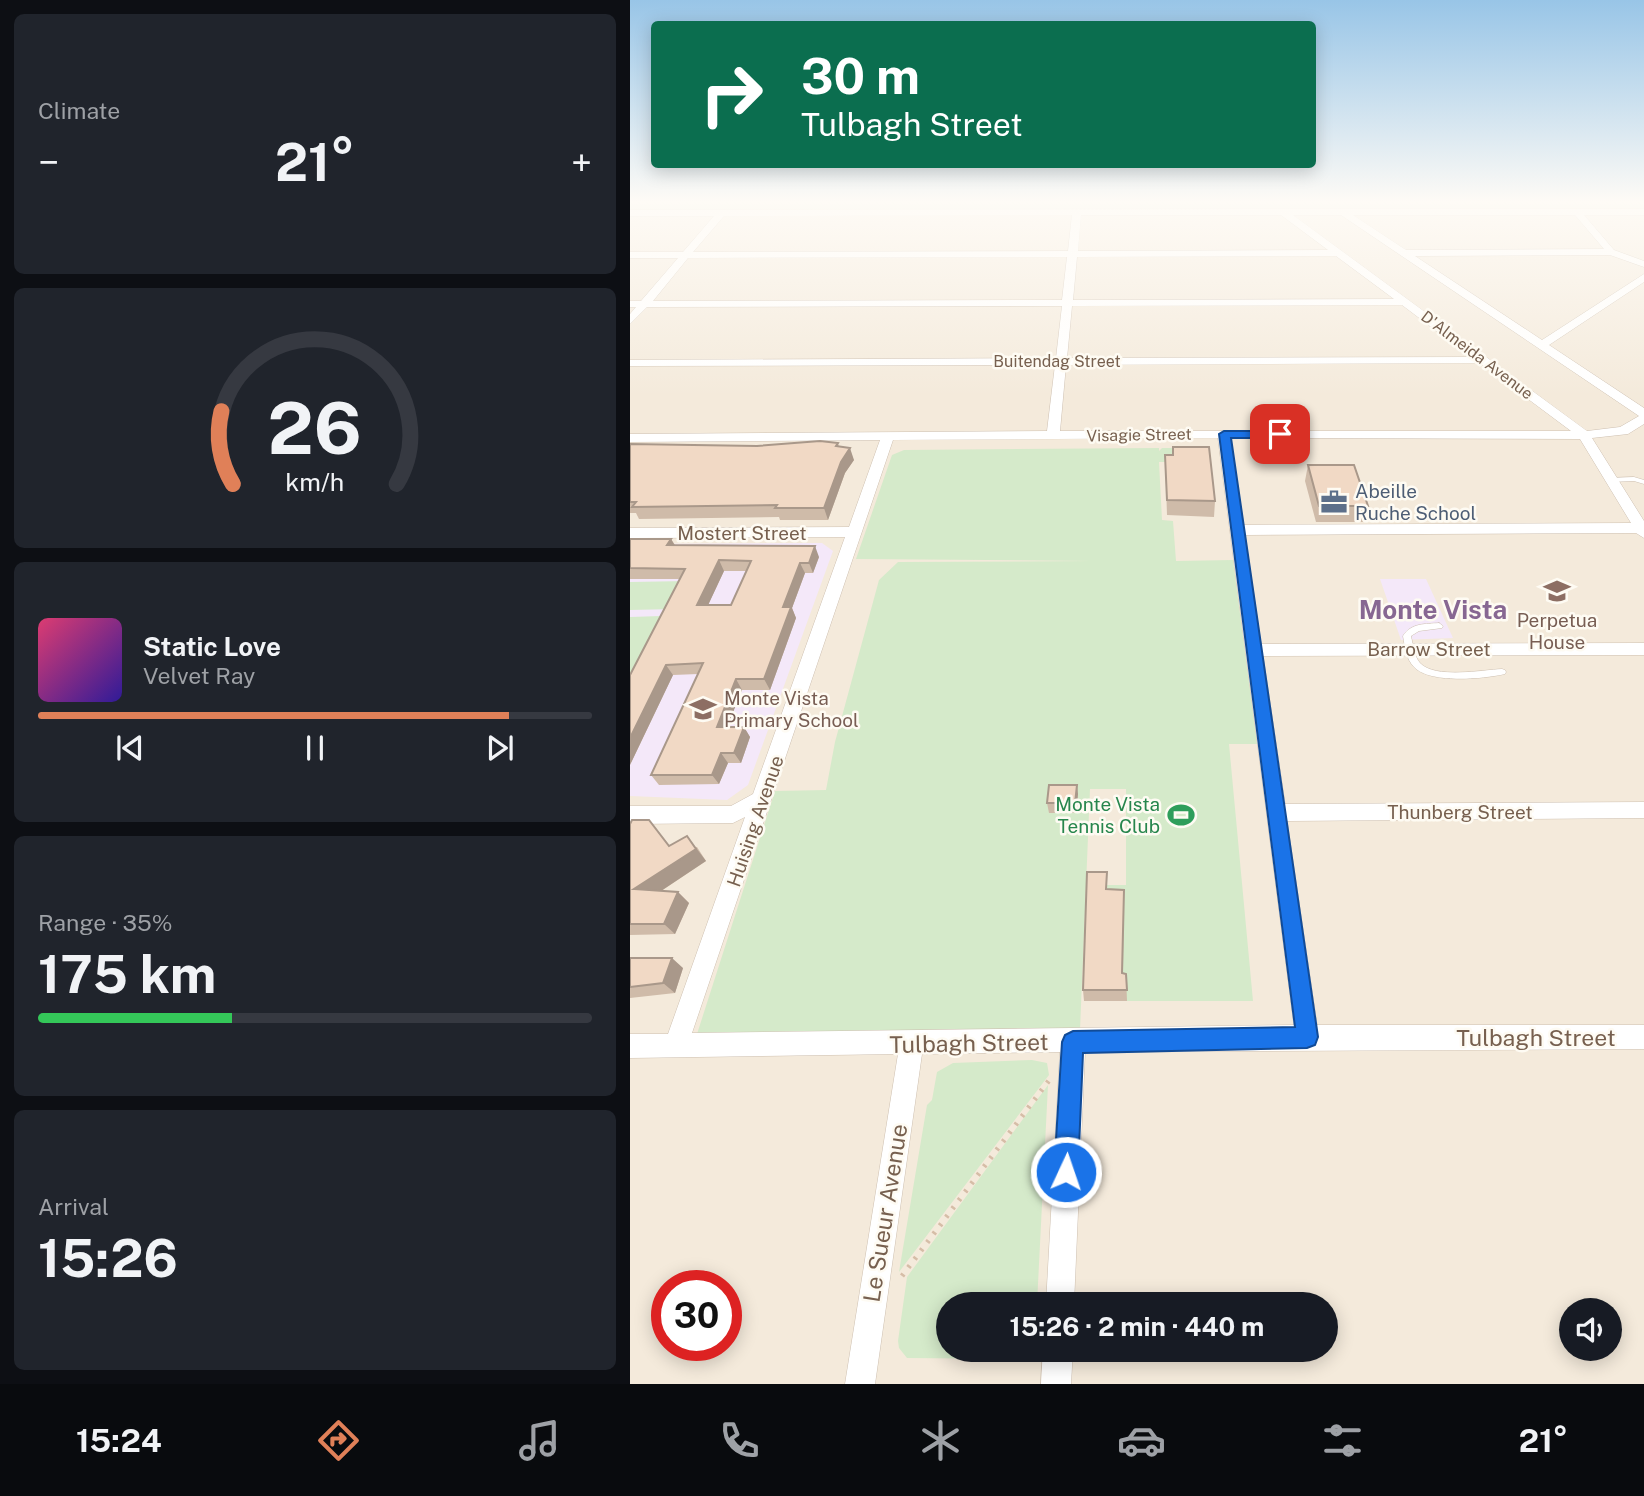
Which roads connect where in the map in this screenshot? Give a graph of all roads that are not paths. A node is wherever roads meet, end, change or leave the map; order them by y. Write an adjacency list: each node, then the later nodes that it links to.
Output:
1 (676, 267): 9 (street)
2 (1072, 267): 7 (street)
3 (1359, 267): 6 (street, D'Almeida Avenue)
4 (1424, 267): 11 (street)
5 (1644, 277): 11 (street)
6 (1406, 302): 7 (street); 12 (street, D'Almeida Avenue)
7 (1068, 303): 9 (street); 13 (street)
8 (630, 304): 9 (street)
9 (645, 304): 10 (street)
10 (630, 321)
11 (1541, 346): 15 (street)
12 (1484, 360): 13 (street, Buitendag Street); 18 (street, D'Almeida Avenue)
13 (1061, 361): 14 (street, Buitendag Street); 19 (street)
14 (630, 363)
15 (1644, 414)
16 (1644, 419): 18 (street, Visagie Street)
17 (1224, 434): 18 (street, Visagie Street); 19 (street, Visagie Street); 24 (street)
18 (1584, 435): 22 (street)
19 (1054, 436): 21 (street, Visagie Street)
20 (630, 438): 21 (street, Visagie Street)
21 (887, 438): 26 (street, Huising Avenue)
22 (1610, 480): 23 (lane); 25 (street)
23 (1644, 482)
24 (1239, 530): 25 (street); 31 (street)
25 (1642, 531)
26 (854, 532): 27 (street, Mostert Street); 33 (street, Huising Avenue)
27 (630, 533)
28 (1439, 626): 29 (lane)
29 (1410, 649): 30 (street, Barrow Street); 31 (street, Barrow Street); 32 (lane)
30 (1644, 649)
31 (1256, 650): 35 (street)
32 (1502, 672)
33 (763, 799): 36 (street); 38 (street, Huising Avenue)
34 (1644, 810): 35 (street, Thunberg Street)
35 (1276, 813): 39 (street)
36 (733, 814): 37 (street); 38 (street)
37 (630, 815)
38 (750, 836): 43 (street, Huising Avenue)
39 (1307, 1037): 40 (street, Tulbagh Street); 42 (street, Tulbagh Street)
40 (1644, 1037)
41 (912, 1042): 42 (street, Tulbagh Street); 43 (street, Tulbagh Street); 47 (street, Le Sueur Avenue)
42 (1073, 1042): 45 (street)
43 (676, 1045): 44 (street, Tulbagh Street)
44 (630, 1046)
45 (1061, 1292)
46 (1057, 1362): 48 (street)
47 (860, 1384)
48 (1056, 1384)

